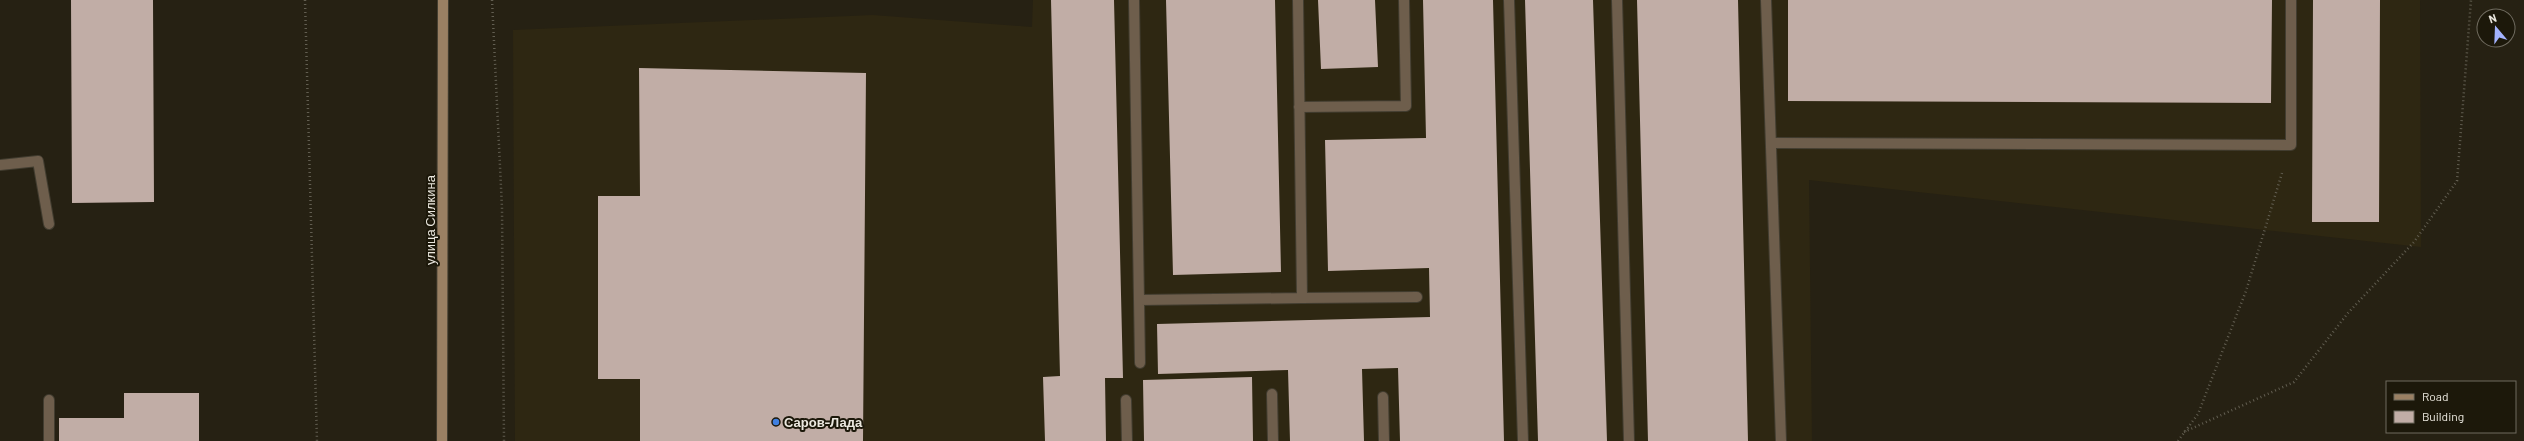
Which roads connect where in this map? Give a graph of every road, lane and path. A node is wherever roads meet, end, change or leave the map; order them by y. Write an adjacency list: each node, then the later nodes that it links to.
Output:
1 (305, 0): 27 (path)
2 (443, 0): 28 (main road, улица Силкина)
3 (492, 0): 29 (path)
4 (1134, 0): 19 (lane)
5 (1298, 0): 12 (lane)
6 (1404, 0): 12 (lane)
7 (1509, 0): 33 (lane)
8 (1617, 0): 34 (lane)
9 (1766, 0): 13 (lane)
10 (2291, 0): 14 (lane)
11 (2471, 0): 25 (path)
12 (1299, 107): 18 (lane)
13 (1771, 143): 14 (lane); 35 (lane)
14 (2291, 145): 25 (path)
15 (0, 165): 16 (lane)
16 (49, 224)
17 (1417, 297): 18 (lane)
18 (1302, 298): 19 (lane)
19 (1139, 300): 20 (lane)
20 (1140, 363)
21 (1272, 394): 31 (lane)
22 (1383, 397): 32 (lane)
23 (49, 400): 26 (lane)
24 (1126, 400): 30 (lane)
25 (2184, 432): 36 (path)
26 (48, 441)
27 (317, 441)
28 (442, 441)
29 (504, 441)
30 (1127, 441)
31 (1273, 441)
32 (1384, 441)
33 (1523, 441)
34 (1629, 441)
35 (1781, 441)
36 (2178, 441)

